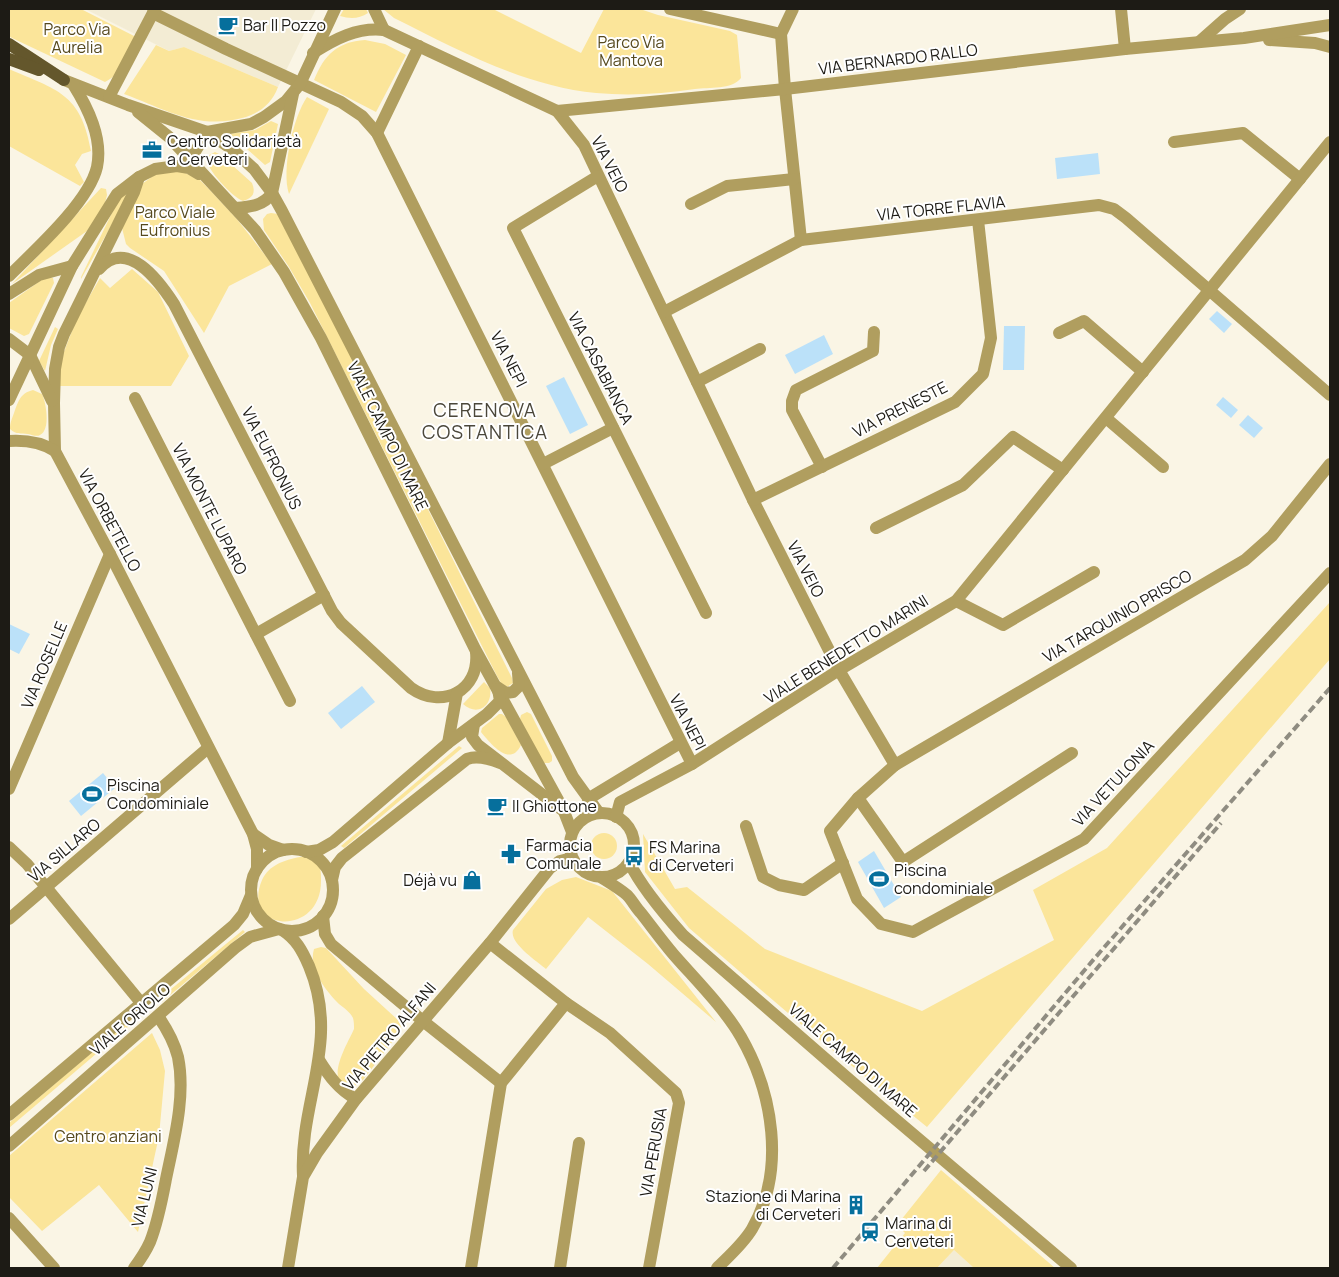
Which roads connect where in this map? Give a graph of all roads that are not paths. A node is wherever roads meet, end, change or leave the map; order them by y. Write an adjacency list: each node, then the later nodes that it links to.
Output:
1 (335, 9): 17 (street)
2 (374, 9): 9 (street)
3 (670, 9): 10 (street)
4 (793, 9): 10 (street)
5 (1121, 9): 16 (street)
6 (1240, 9): 12 (street)
7 (154, 11): 20 (street, VIA NEPI); 22 (street)
8 (1330, 25): 11 (street, VIA BERNARDO RALLO)
9 (384, 30): 14 (street, VIA VEIO); 17 (street)
10 (781, 34): 21 (street)
11 (1244, 38): 12 (street, VIA BERNARDO RALLO); 15 (street, VIA BERNARDO RALLO)
12 (1199, 42): 16 (street, VIA BERNARDO RALLO)
13 (9, 44): 19 (main road)
14 (419, 46): 24 (street, VIA VEIO); 26 (street)
15 (1330, 47)
16 (1125, 49): 21 (street, VIA BERNARDO RALLO)
17 (313, 53): 20 (street)
18 (9, 59): 19 (main road)
19 (69, 82): 22 (street, VIALE CAMPO DI MARE); 42 (street)
20 (296, 89): 25 (street); 26 (street, VIA NEPI); 35 (street)
21 (785, 90): 24 (street, VIA BERNARDO RALLO); 33 (street)
22 (109, 97): 23 (street, VIALE CAMPO DI MARE)
23 (128, 105): 25 (street, VIALE CAMPO DI MARE); 29 (street, VIALE CAMPO DI MARE)
24 (557, 111): 30 (street, VIA VEIO)
25 (206, 132): 29 (street); 35 (street, VIALE CAMPO DI MARE)
26 (377, 133): 61 (street, VIA NEPI)
27 (1174, 142): 34 (street)
28 (1330, 142): 34 (street, VIALE BENEDETTO MARINI)
29 (190, 160): 32 (street, VIALE CAMPO DI MARE)
30 (598, 176): 45 (street, VIA VEIO); 58 (street, VIA CASABIANCA)
31 (140, 177): 32 (street); 40 (street); 41 (street, VIA ORBETELLO)
32 (206, 178): 37 (street, VIALE CAMPO DI MARE)
33 (794, 179): 36 (street); 39 (street)
34 (1300, 179): 43 (street, VIALE BENEDETTO MARINI)
35 (272, 193): 37 (street); 77 (street, VIALE CAMPO DI MARE)
36 (691, 204)
37 (235, 208): 75 (street, VIALE CAMPO DI MARE)
38 (978, 220): 39 (street, VIA TORRE FLAVIA); 43 (street, VIA TORRE FLAVIA); 63 (street, VIA PRENESTE)
39 (801, 240): 45 (street, VIA TORRE FLAVIA)
40 (72, 266): 44 (street); 50 (street)
41 (94, 274): 56 (street, VIA ORBETELLO); 71 (street, VIA EUFRONIUS)
42 (9, 276)
43 (1210, 289): 51 (street, VIALE BENEDETTO MARINI); 53 (street, VIA TORRE FLAVIA)
44 (9, 294)
45 (664, 312): 52 (street, VIA VEIO)
46 (874, 332): 63 (street)
47 (1059, 333): 51 (street)
48 (9, 339): 50 (street)
49 (760, 349): 52 (street)
50 (30, 355): 55 (street); 56 (street)
51 (1143, 372): 57 (street, VIALE BENEDETTO MARINI)
52 (697, 382): 66 (street, VIA VEIO)
53 (1330, 395)
54 (135, 398): 74 (street, VIA MONTE LUPARO)
55 (9, 400)
56 (54, 404): 60 (street, VIA ORBETELLO)
57 (1106, 418): 64 (street); 65 (street, VIALE BENEDETTO MARINI)
58 (613, 428): 61 (street); 73 (street, VIA CASABIANCA)
59 (9, 441): 60 (street)
60 (55, 450): 68 (street, VIA ORBETELLO)
61 (543, 464): 83 (street, VIA NEPI)
62 (1330, 464): 88 (street, VIA TARQUINIO PRISCO)
63 (822, 467): 66 (street, VIA PRENESTE)
64 (1163, 467)
65 (1062, 470): 67 (street); 72 (street, VIALE BENEDETTO MARINI)
66 (753, 500): 76 (street, VIA VEIO)
67 (876, 528)
68 (110, 554): 84 (street, VIA ORBETELLO); 89 (street, VIA ROSELLE)
69 (1094, 572): 72 (street)
70 (1330, 573): 103 (street, VIA VETULONIA)
71 (324, 595): 74 (street); 79 (street, VIA EUFRONIUS)
72 (956, 601): 76 (street, VIALE BENEDETTO MARINI)
73 (706, 613)
74 (256, 634): 80 (street, VIA MONTE LUPARO)
75 (475, 649): 78 (street, VIALE CAMPO DI MARE); 79 (street)
76 (839, 670): 87 (street, VIALE BENEDETTO MARINI); 88 (street, VIA VEIO)
77 (518, 673): 78 (street); 91 (street, VIALE CAMPO DI MARE)
78 (497, 687): 81 (street); 92 (street, VIALE CAMPO DI MARE)
79 (457, 693): 82 (street)
80 (290, 701)
81 (474, 724): 82 (street); 86 (street)
82 (448, 743): 100 (street)
83 (680, 743): 87 (street, VIA NEPI); 91 (street)
84 (208, 748): 97 (street, VIA ORBETELLO); 107 (street, VIA SILLARO)
85 (1072, 753): 90 (street)
86 (500, 763): 92 (street); 106 (street)
87 (692, 764): 94 (street, VIALE BENEDETTO MARINI)
88 (895, 765): 90 (street, VIA VETULONIA)
89 (9, 789)
90 (858, 798): 103 (street, VIA VETULONIA)
91 (588, 799): 93 (street, VIALE CAMPO DI MARE)
92 (565, 812): 96 (street, VIALE CAMPO DI MARE)
93 (599, 813): 94 (street); 96 (street)
94 (616, 816): 102 (street)
95 (746, 826): 103 (street)
96 (572, 832): 101 (street)
97 (253, 834): 99 (street); 104 (street, VIA ORBETELLO)
98 (9, 847): 107 (street)
99 (283, 850): 100 (street); 104 (street)
100 (306, 852): 106 (street)
101 (572, 858): 105 (street); 114 (street, VIA PIETRO ALFANI)
102 (629, 862): 105 (street); 113 (street, VIALE CAMPO DI MARE)
103 (843, 863)
104 (257, 869): 108 (street)
105 (602, 878): 111 (street)
106 (332, 880): 109 (street)
107 (46, 887): 110 (street, VIA SILLARO); 116 (street)
108 (251, 895): 112 (street); 116 (street, VIALE ORIOLO)
109 (323, 916): 112 (street); 118 (street)
110 (9, 919)
111 (648, 923): 113 (street); 133 (street)
112 (281, 929): 117 (street, VIALE ORIOLO); 119 (street)
113 (683, 935): 134 (street, VIALE CAMPO DI MARE)
114 (490, 943): 115 (street, VIA PERUSIA); 118 (street, VIA PIETRO ALFANI)
115 (566, 1003): 120 (street); 132 (street, VIA PERUSIA)
116 (142, 1004): 122 (street, VIALE ORIOLO)
117 (158, 1016): 124 (street, VIALE ORIOLO); 128 (street, VIA LUNI)
118 (423, 1021): 120 (street); 121 (street, VIA PIETRO ALFANI)
119 (319, 1060): 121 (street); 125 (street)
120 (501, 1083): 130 (street)
121 (356, 1099): 125 (street, VIA PIETRO ALFANI)
122 (9, 1115)
123 (579, 1143): 131 (street)
124 (9, 1146)
125 (303, 1177): 129 (street, VIA PIETRO ALFANI)
126 (9, 1218): 127 (street)
127 (54, 1268)
128 (134, 1268)
129 (288, 1268)
130 (471, 1268)
131 (560, 1268)
132 (649, 1268)
133 (717, 1268)
134 (1071, 1268)

